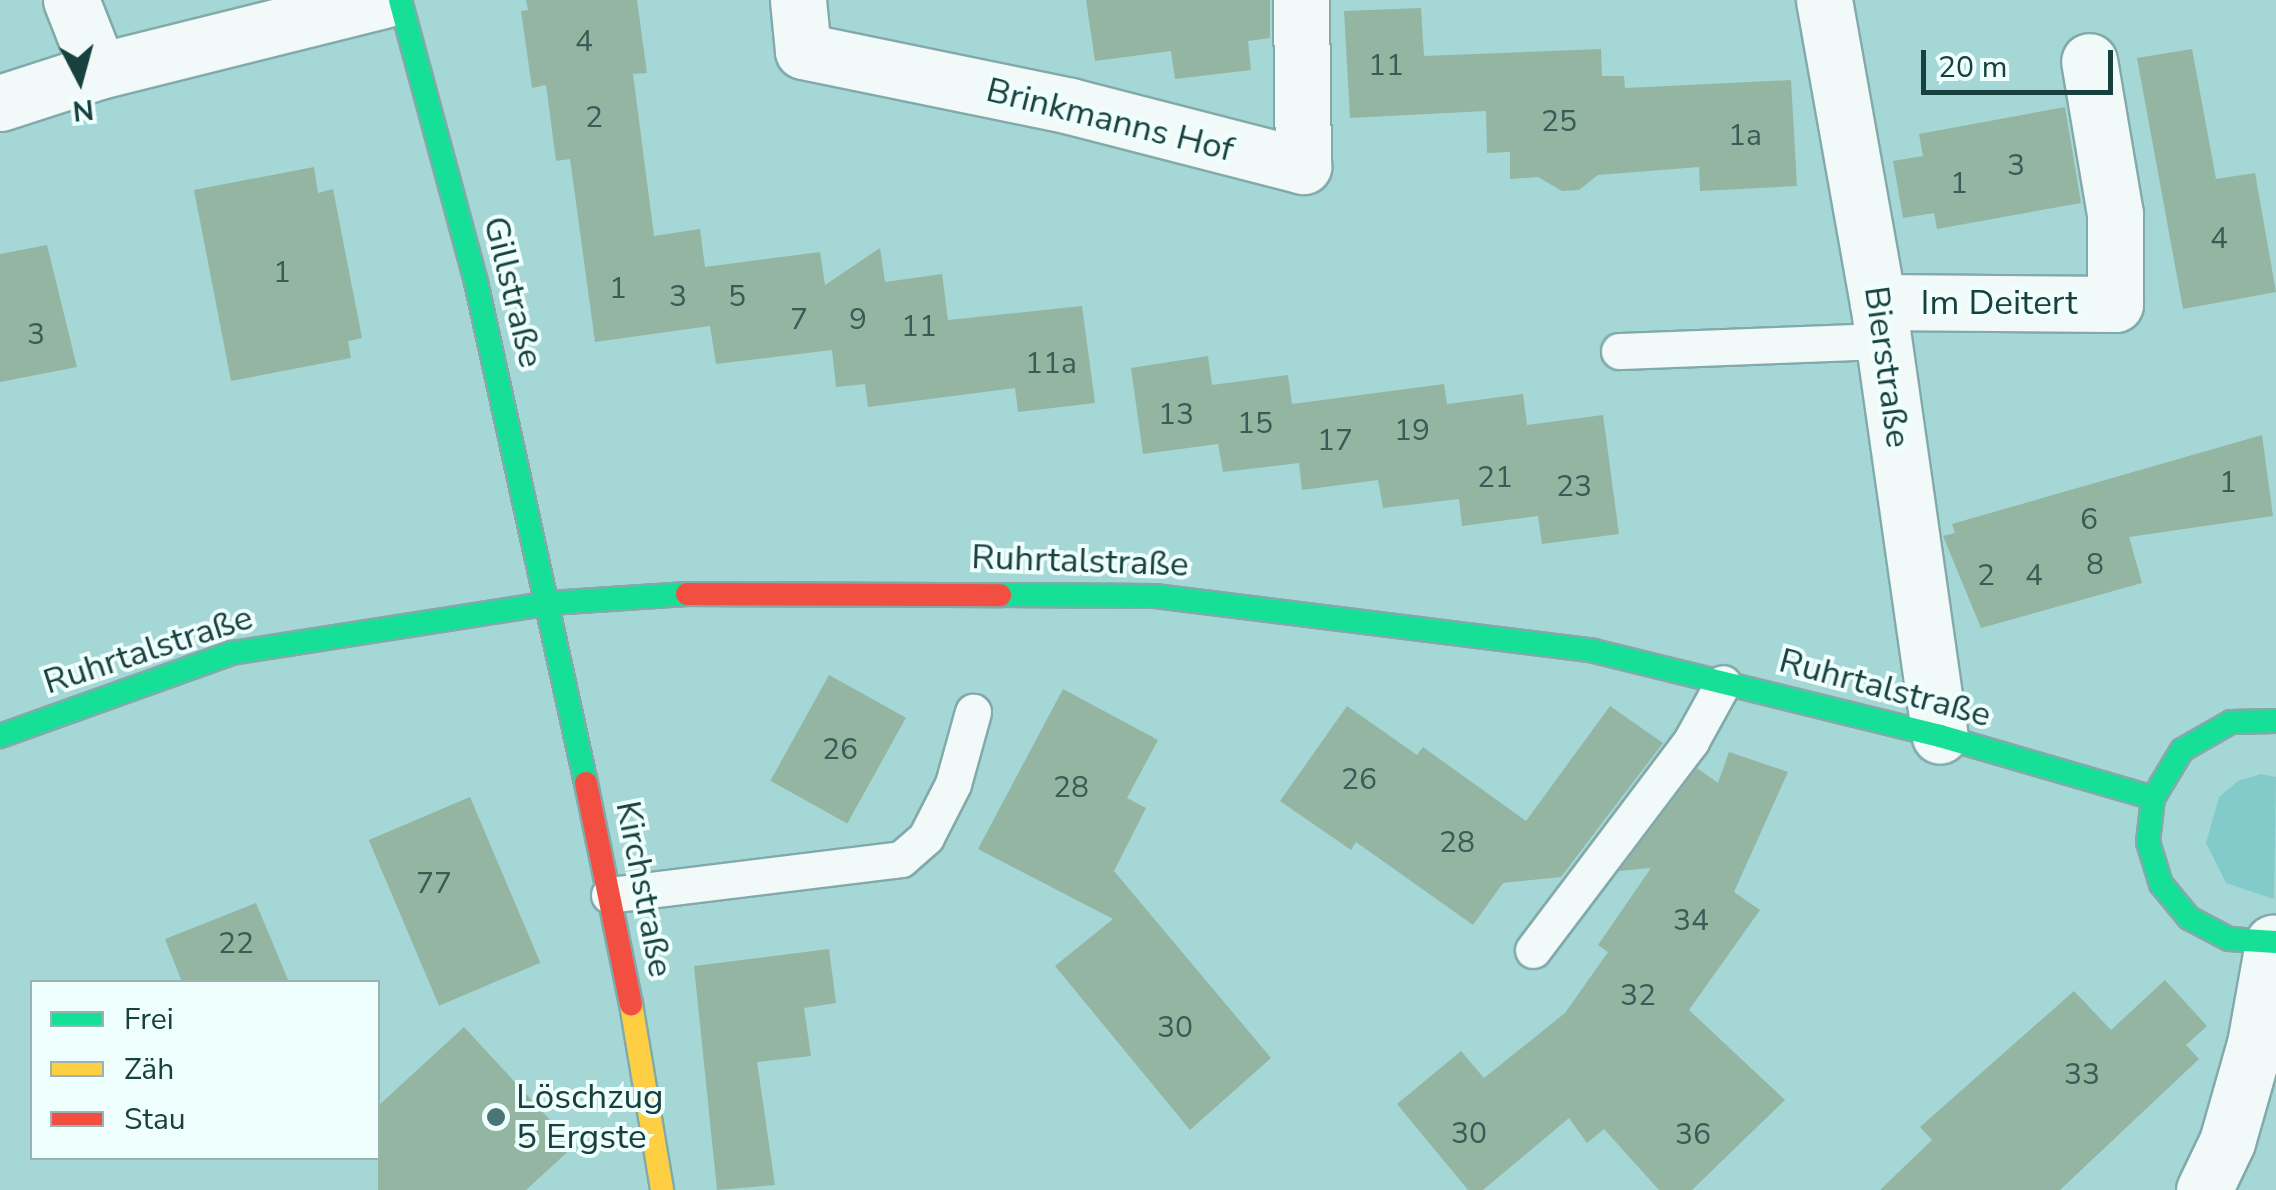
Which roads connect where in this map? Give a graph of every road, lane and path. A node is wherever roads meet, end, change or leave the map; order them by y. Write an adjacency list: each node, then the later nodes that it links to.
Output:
1 (71, 0): 8 (street)
2 (383, 0): 8 (street)
3 (400, 0): 12 (main road, Gillstraße)
4 (798, 0): 5 (street, Brinkmanns Hof)
5 (1301, 0)
6 (1824, 0): 10 (street, Bierstraße)
7 (2089, 60): 10 (street, Im Deitert)
8 (99, 71): 9 (street)
9 (0, 103)
10 (1880, 322): 11 (lane); 17 (street, Bierstraße)
11 (1619, 351)
12 (550, 603): 13 (main road, Ruhrtalstraße); 16 (main road, Ruhrtalstraße); 19 (main road, Kirchstraße)
13 (1723, 683): 17 (main road, Ruhrtalstraße); 21 (lane)
14 (973, 712): 19 (lane)
15 (2276, 721): 18 (main road)
16 (0, 736)
17 (1940, 736): 18 (main road, Ruhrtalstraße)
18 (2153, 798): 20 (main road)
19 (609, 895): 22 (main road, Kirchstraße)
20 (2274, 943): 23 (street)
21 (1533, 950)
22 (662, 1190)
23 (2204, 1190)

